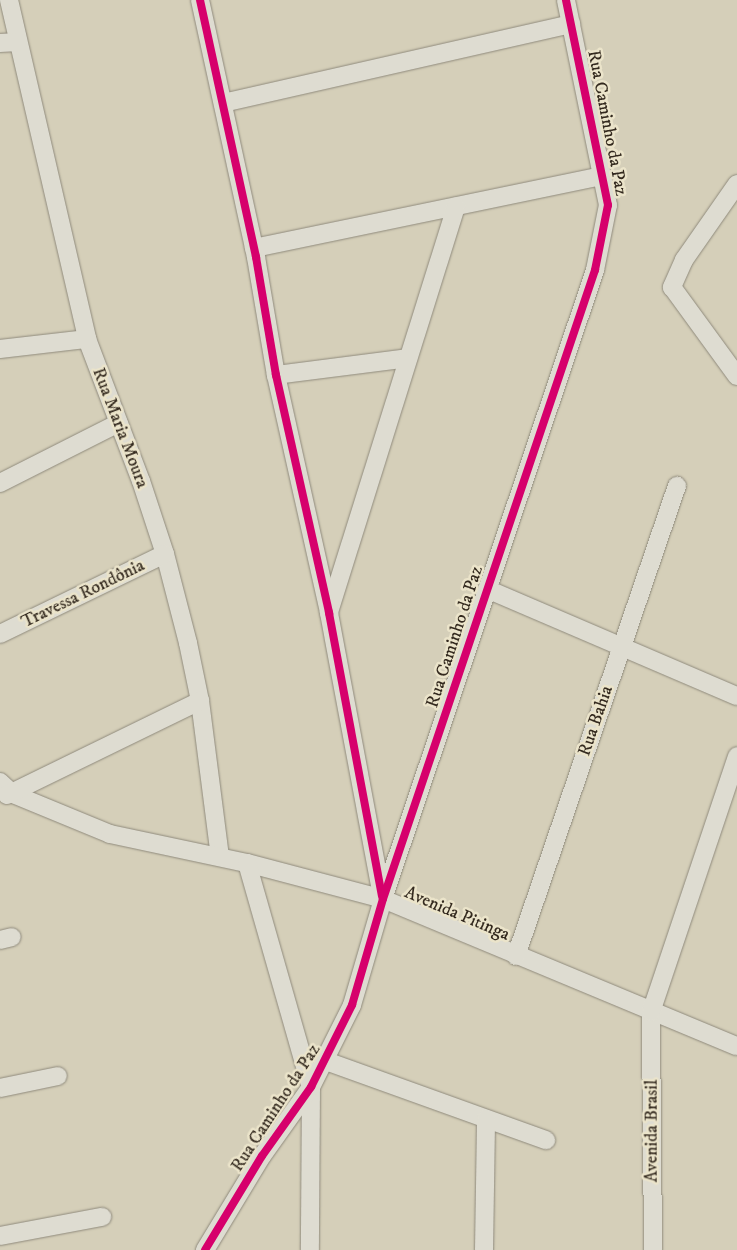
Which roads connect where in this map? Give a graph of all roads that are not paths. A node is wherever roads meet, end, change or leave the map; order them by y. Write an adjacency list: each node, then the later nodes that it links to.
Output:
1 (9, 0): 5 (street, Rua Maria Moura)
2 (200, 0): 7 (street)
3 (566, 0): 4 (street, Rua Caminho da Paz)
4 (571, 24): 7 (street); 8 (street, Rua Caminho da Paz)
5 (18, 42): 6 (street); 12 (street, Rua Maria Moura)
6 (0, 43)
7 (223, 103): 11 (street)
8 (603, 176): 10 (street); 21 (street, Rua Caminho da Paz)
9 (737, 184): 16 (street)
10 (456, 206): 11 (street); 14 (street)
11 (254, 248): 15 (street)
12 (87, 339): 13 (street); 17 (street, Rua Maria Moura)
13 (0, 349)
14 (408, 358): 15 (street); 22 (street)
15 (276, 374): 22 (street)
16 (737, 376)
17 (119, 424): 18 (street); 20 (street, Rua Maria Moura)
18 (0, 483)
19 (677, 486): 24 (street, Rua Bahia)
20 (165, 554): 23 (street, Travessa Rondônia); 26 (street, Rua Maria Moura)
21 (487, 589): 24 (street); 31 (street, Rua Caminho da Paz)
22 (329, 613): 31 (street)
23 (0, 634)
24 (622, 647): 25 (street); 32 (street, Rua Bahia)
25 (737, 696)
26 (200, 701): 28 (street); 29 (street, Rua Maria Moura)
27 (737, 756): 33 (street, Avenida Brasil)
28 (4, 791): 29 (street, Avenida Pitinga)
29 (220, 857): 30 (street, Avenida Pitinga)
30 (247, 863): 31 (street, Avenida Pitinga); 37 (street)
31 (383, 899): 32 (street, Avenida Pitinga); 35 (street, Rua Caminho da Paz)
32 (516, 956): 33 (street, Avenida Pitinga)
33 (652, 1012): 34 (street, Avenida Pitinga); 46 (street, Avenida Brasil)
34 (737, 1046)
35 (326, 1061): 37 (street, Rua Caminho da Paz); 39 (street)
36 (58, 1076): 38 (street)
37 (311, 1087): 43 (street, Rua Caminho da Paz); 44 (street)
38 (0, 1088)
39 (486, 1119): 40 (street); 45 (street)
40 (546, 1140)
41 (102, 1217): 42 (street)
42 (0, 1236)
43 (204, 1250)
44 (310, 1250)
45 (484, 1250)
46 (653, 1250)

